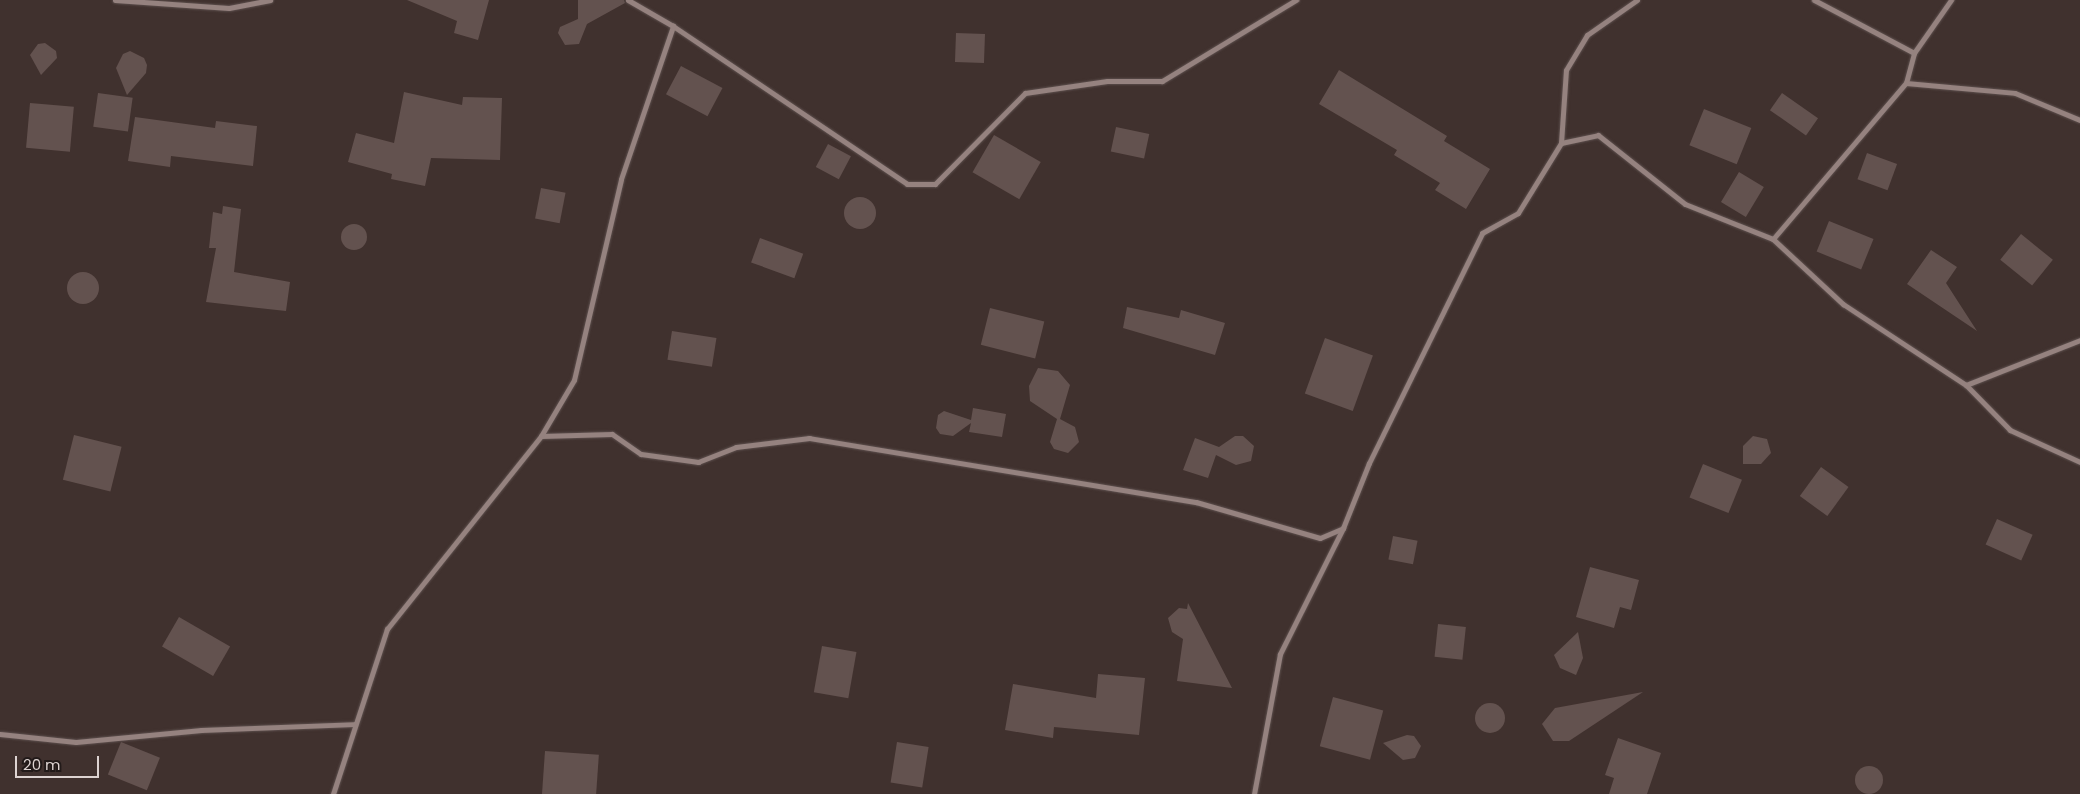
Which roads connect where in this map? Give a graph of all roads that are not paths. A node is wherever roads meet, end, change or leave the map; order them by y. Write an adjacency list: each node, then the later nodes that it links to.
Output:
1 (115, 0): 2 (street)
2 (270, 0)
3 (628, 0): 8 (street)
4 (1296, 0): 8 (street)
5 (1637, 0): 12 (street)
6 (1814, 0): 9 (street)
7 (1951, 0): 9 (street)
8 (673, 26): 16 (street)
9 (1914, 53): 10 (street)
10 (1906, 83): 11 (street); 13 (street)
11 (2080, 120)
12 (1561, 143): 13 (street); 18 (street)
13 (1773, 239): 15 (street)
14 (2080, 340): 15 (street)
15 (1966, 386): 17 (street)
16 (541, 436): 18 (street); 19 (street)
17 (2080, 462)
18 (1343, 528): 22 (street)
19 (354, 724): 20 (street); 21 (street)
20 (0, 734)
21 (333, 794)
22 (1254, 794)

